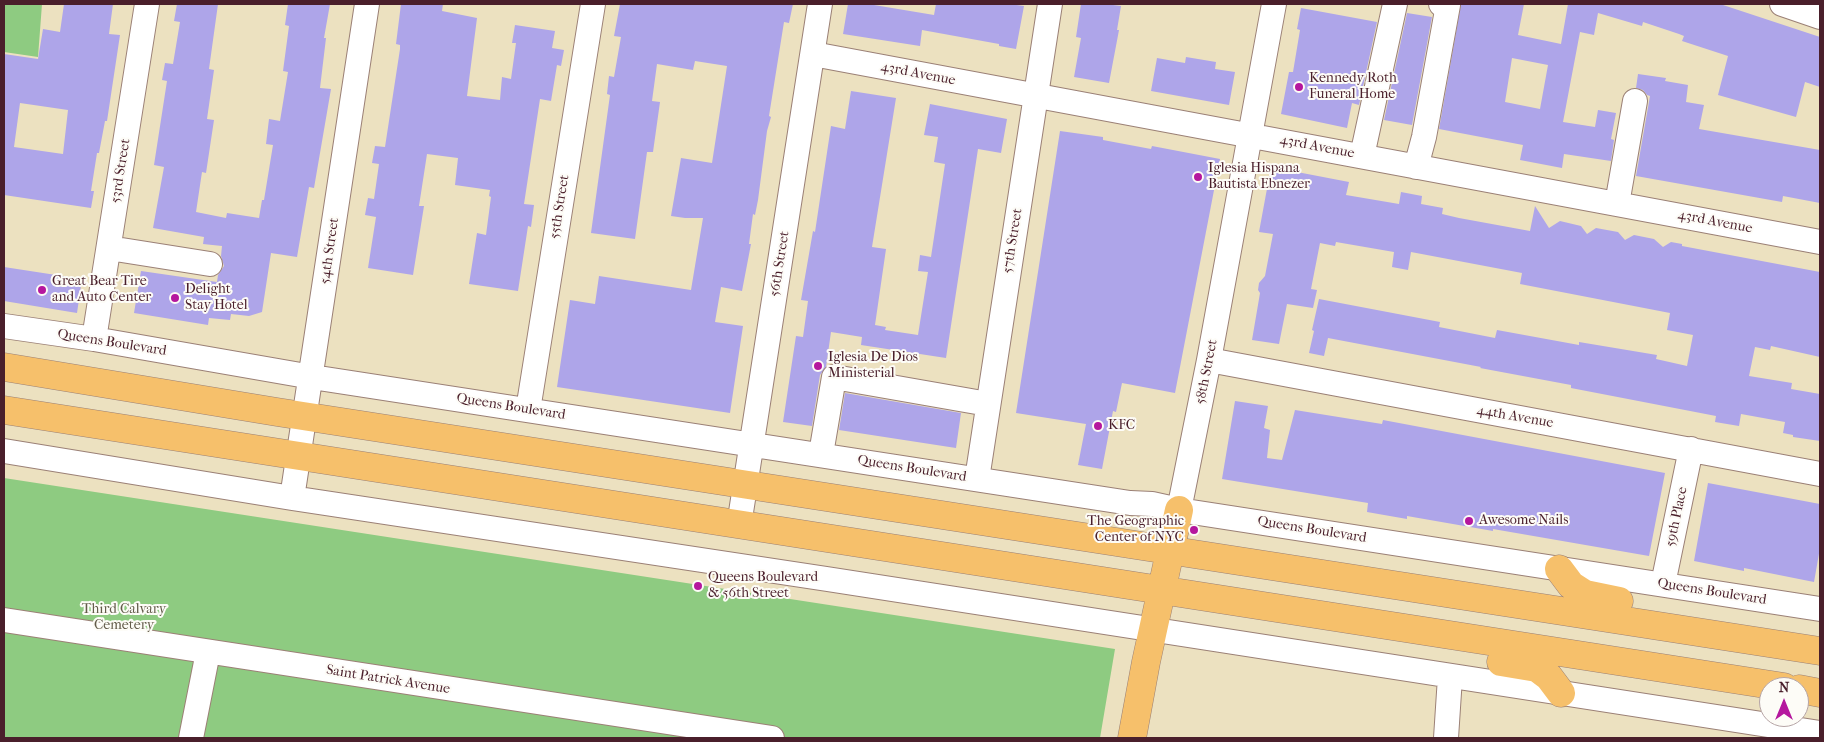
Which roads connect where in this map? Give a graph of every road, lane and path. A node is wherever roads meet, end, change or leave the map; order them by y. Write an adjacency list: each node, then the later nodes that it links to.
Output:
1 (147, 4): 19 (street, 53rd Street)
2 (367, 4): 25 (street, 54th Street)
3 (593, 4): 28 (street, 55th Street)
4 (820, 4): 11 (street, 56th Street)
5 (1050, 4): 12 (street, 57th Street)
6 (1274, 4): 14 (street, 58th Street)
7 (1396, 4): 15 (street)
8 (1441, 4): 16 (street)
9 (1782, 4): 10 (street)
10 (1820, 17)
11 (813, 54): 12 (street, 43rd Avenue); 30 (street, 56th Street)
12 (1036, 96): 14 (street, 43rd Avenue); 26 (street, 57th Street)
13 (1635, 101): 17 (street)
14 (1251, 135): 15 (street, 43rd Avenue); 23 (street, 58th Street)
15 (1362, 156): 16 (street, 43rd Avenue)
16 (1416, 167): 17 (street, 43rd Avenue)
17 (1617, 204): 18 (street, 43rd Avenue)
18 (1820, 242)
19 (109, 248): 20 (street); 22 (street, 53rd Street)
20 (210, 264)
21 (4, 326): 22 (street, Queens Boulevard)
22 (94, 339): 25 (street, Queens Boulevard)
23 (1209, 360): 31 (street, 44th Avenue); 39 (street, 58th Street)
24 (4, 367): 29 (main road)
25 (312, 377): 28 (street, Queens Boulevard); 29 (street, 54th Street)
26 (988, 404): 33 (street); 36 (street, 57th Street)
27 (4, 410): 34 (main road)
28 (528, 410): 30 (street, Queens Boulevard)
29 (306, 416): 34 (street, 54th Street); 37 (main road)
30 (752, 444): 33 (street, Queens Boulevard); 37 (street, 56th Street)
31 (1691, 449): 35 (street, 44th Avenue); 43 (street, 59th Place)
32 (4, 451): 38 (street)
33 (821, 454): 36 (street, Queens Boulevard)
34 (299, 457): 38 (street, 54th Street); 40 (main road)
35 (1820, 474)
36 (977, 478): 39 (street, Queens Boulevard)
37 (745, 484): 40 (street, 56th Street); 41 (main road)
38 (292, 498): 48 (street)
39 (1179, 510): 41 (main road, 58th Street); 42 (street, Queens Boulevard)
40 (739, 525): 44 (main road)
41 (1171, 549): 44 (main road, 58th Street); 49 (main road)
42 (1559, 569): 43 (street, Queens Boulevard); 49 (main road)
43 (1663, 584): 45 (street, Queens Boulevard)
44 (1162, 590): 47 (main road); 48 (main road, 58th Street)
45 (1820, 609)
46 (4, 620): 51 (street, Saint Patrick Avenue)
47 (1404, 628): 53 (main road); 54 (main road)
48 (1153, 630): 52 (street); 58 (main road, 58th Street)
49 (1727, 636): 50 (main road)
50 (1820, 651)
51 (208, 652): 56 (street); 57 (street, Saint Patrick Avenue)
52 (1450, 677): 54 (street); 59 (street)
53 (1759, 683)
54 (1561, 693): 55 (street)
55 (1820, 733)
56 (191, 738)
57 (772, 738)
58 (1132, 738)
59 (1446, 738)

